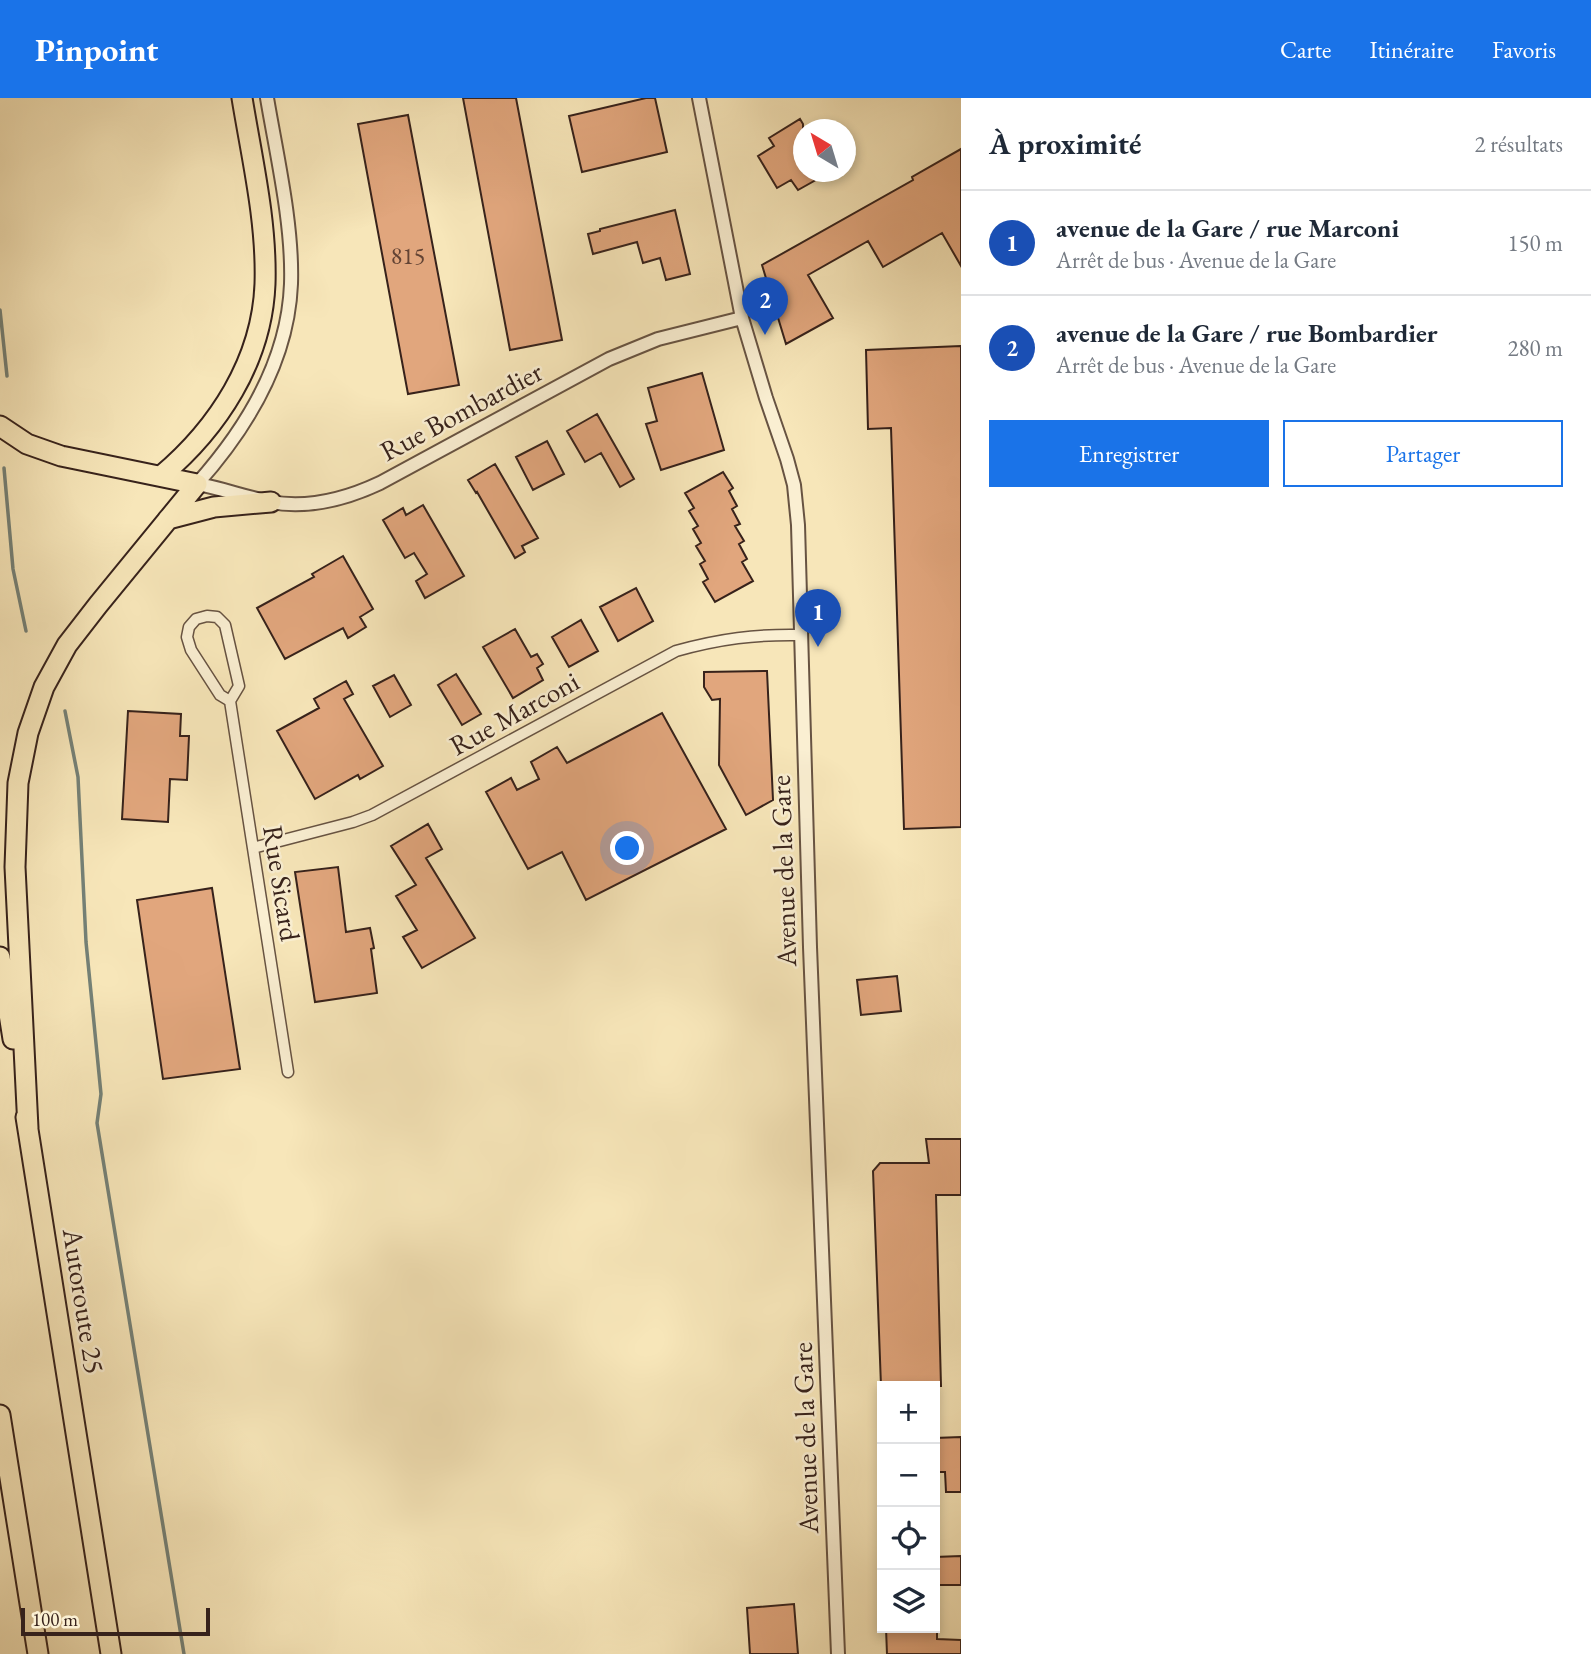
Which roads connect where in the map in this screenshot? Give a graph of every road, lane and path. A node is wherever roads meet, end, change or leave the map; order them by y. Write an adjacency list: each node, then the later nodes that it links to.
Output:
1 (242, 98): 6 (highway)
2 (267, 98): 7 (street)
3 (699, 98): 4 (street, Avenue de la Gare)
4 (742, 318): 8 (street, Rue Bombardier); 10 (street, Avenue de la Gare)
5 (0, 426): 6 (highway)
6 (161, 477): 7 (highway)
7 (197, 484): 8 (street, Rue Bombardier); 9 (highway)
8 (271, 502): 9 (highway)
9 (168, 519): 15 (highway)
10 (801, 635): 12 (street, Rue Marconi); 19 (street, Avenue de la Gare)
11 (230, 701): 11 (street, Rue Sicard); 12 (street, Rue Sicard)
12 (253, 848): 14 (street, Rue Sicard)
13 (0, 957): 15 (highway, Autoroute 25)
14 (288, 1072)
15 (28, 1128): 18 (highway, Autoroute 25)
16 (0, 1415): 17 (highway)
17 (38, 1654)
18 (111, 1654)
19 (838, 1654)

